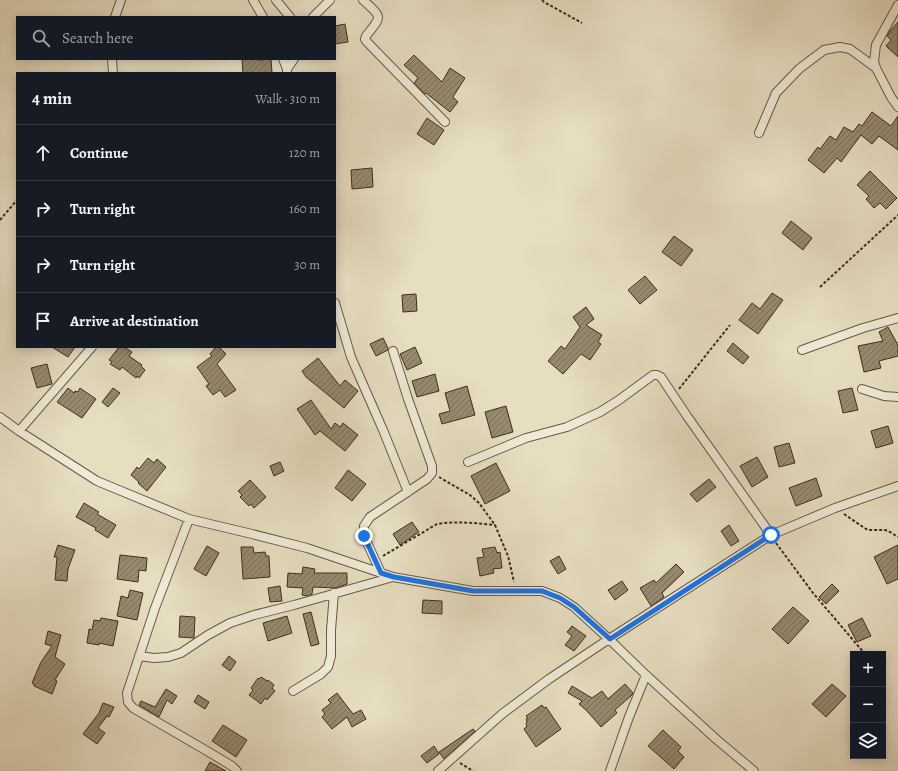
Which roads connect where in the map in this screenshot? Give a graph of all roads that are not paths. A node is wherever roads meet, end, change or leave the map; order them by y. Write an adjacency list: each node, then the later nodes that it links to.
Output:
1 (121, 0): 7 (street)
2 (253, 0): 8 (street)
3 (276, 0): 9 (street)
4 (330, 0): 10 (street)
5 (363, 0): 18 (street)
6 (898, 5): 14 (street)
7 (115, 16)
8 (262, 16)
9 (289, 16)
10 (314, 16)
11 (112, 60): 16 (street)
12 (283, 60): 15 (street)
13 (293, 60): 15 (street)
14 (876, 68): 17 (street); 19 (street)
15 (287, 71)
16 (113, 72)
17 (898, 107)
18 (445, 122)
19 (759, 133)
20 (336, 307): 31 (street)
21 (898, 318): 23 (street)
22 (91, 348): 28 (street)
23 (802, 350)
24 (394, 351): 31 (street)
25 (862, 389): 26 (street)
26 (898, 397)
27 (0, 417): 28 (street)
28 (19, 432): 32 (street)
29 (468, 462): 33 (street)
30 (898, 486): 33 (street)
31 (408, 492): 34 (street)
32 (189, 519): 34 (street); 38 (street)
33 (771, 535): 37 (street)
34 (381, 573): 35 (street)
35 (394, 577): 36 (street); 37 (street)
36 (334, 593): 38 (street); 40 (street)
37 (610, 639): 39 (street); 42 (street)
38 (139, 656): 41 (street)
39 (646, 675): 43 (street); 44 (street)
40 (293, 691)
41 (237, 771)
42 (438, 771)
43 (610, 771)
44 (754, 771)

